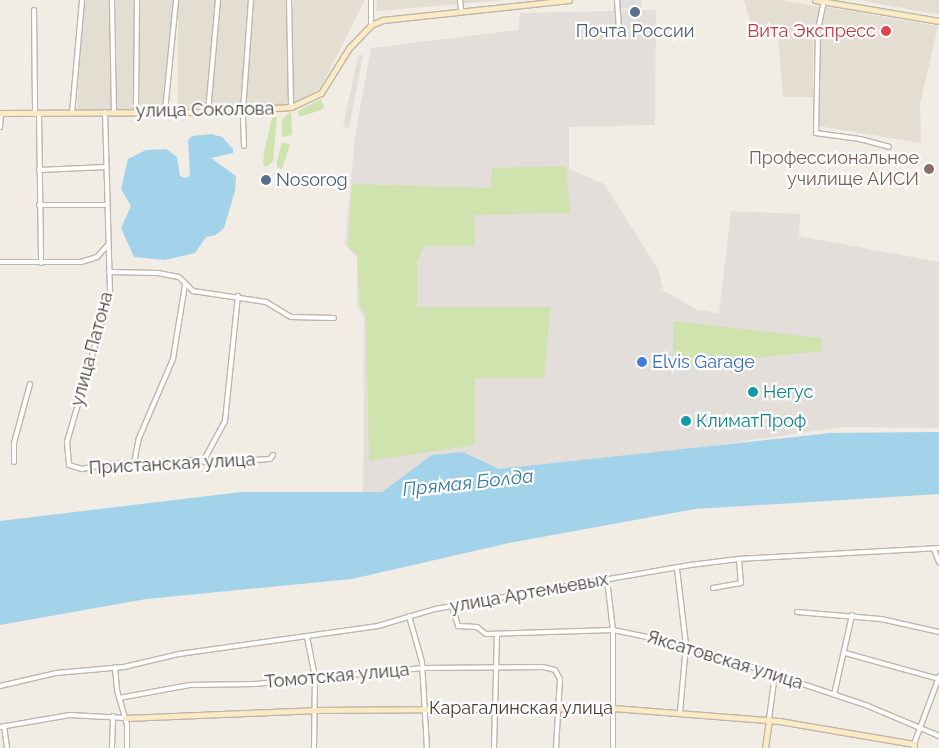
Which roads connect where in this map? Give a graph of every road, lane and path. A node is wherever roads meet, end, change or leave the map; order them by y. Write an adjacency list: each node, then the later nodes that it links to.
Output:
1 (82, 0): 30 (street)
2 (112, 0): 25 (street)
3 (136, 0): 26 (street)
4 (176, 0): 22 (street)
5 (218, 0): 27 (street)
6 (251, 0): 23 (street)
7 (289, 0): 21 (street)
8 (371, 0): 19 (street)
9 (460, 0): 17 (street)
10 (569, 0): 17 (street)
11 (617, 0): 20 (street)
12 (815, 0): 14 (street)
13 (859, 0): 15 (street)
14 (824, 1): 15 (street); 33 (street)
15 (858, 7): 18 (street)
16 (34, 10): 29 (street)
17 (461, 10): 19 (street)
18 (939, 22)
19 (371, 25): 21 (street, улица Соколова)
20 (619, 31)
21 (291, 107): 23 (street, улица Соколова)
22 (165, 111): 26 (street, улица Соколова); 27 (street, улица Соколова)
23 (243, 111): 27 (street, улица Соколова); 32 (street)
24 (105, 112): 25 (street, улица Соколова); 30 (street, улица Соколова); 34 (street, улица Патона)
25 (114, 112): 26 (street, улица Соколова)
26 (136, 112)
27 (208, 112)
28 (0, 113): 29 (street, улица Соколова); 31 (street)
29 (37, 113): 30 (street, улица Соколова); 35 (street)
30 (72, 113)
31 (0, 127)
32 (244, 146)
33 (889, 147)
34 (106, 167): 35 (street); 37 (street, улица Патона)
35 (39, 170): 36 (street)
36 (39, 204): 37 (street); 40 (street)
37 (107, 205): 38 (street, улица Патона)
38 (107, 246): 40 (street); 41 (street, улица Патона)
39 (0, 262): 40 (street)
40 (41, 263)
41 (109, 272): 42 (street); 50 (street, улица Патона)
42 (185, 285): 43 (street); 49 (street)
43 (238, 296): 44 (street); 47 (street)
44 (334, 318)
45 (30, 384): 48 (street)
46 (273, 455): 47 (street, Пристанская улица)
47 (204, 460): 49 (street, Пристанская улица)
48 (14, 462)
49 (134, 463): 50 (street, Пристанская улица)
50 (69, 465)
51 (936, 549): 52 (street, улица Артемьевых); 53 (street, улица Артемьевых)
52 (739, 559): 54 (street, улица Артемьевых); 56 (street)
53 (939, 562)
54 (677, 569): 55 (street, улица Артемьевых); 65 (street)
55 (607, 579): 57 (street, улица Артемьевых); 61 (street)
56 (713, 588)
57 (452, 606): 60 (street, улица Артемьевых); 63 (street, Яксатовская улица)
58 (797, 612): 59 (street)
59 (852, 615): 62 (street); 66 (street)
60 (409, 616): 64 (street, улица Артемьевых); 69 (street)
61 (614, 630): 63 (street, Яксатовская улица); 65 (street, Яксатовская улица); 79 (street)
62 (939, 632)
63 (496, 635): 67 (street)
64 (307, 637): 68 (street, улица Артемьевых); 71 (street)
65 (686, 644): 70 (street, Яксатовская улица); 81 (street)
66 (845, 653): 72 (street); 74 (street)
67 (497, 666): 69 (street, Томотская улица); 76 (street); 78 (street, Томотская улица)
68 (115, 667): 73 (street, улица Артемьевых); 75 (street)
69 (423, 668): 71 (street, Томотская улица); 77 (street)
70 (775, 674): 74 (street, Яксатовская улица); 84 (street)
71 (315, 677): 75 (street, Томотская улица); 80 (street)
72 (939, 678): 86 (street)
73 (0, 686)
74 (834, 695): 86 (street, Яксатовская улица)
75 (119, 698): 83 (street)
76 (494, 707): 77 (street, Карагалинская улица); 78 (street, Карагалинская улица); 94 (street)
77 (425, 708): 80 (street, Карагалинская улица); 93 (street)
78 (558, 708): 79 (street, Карагалинская улица); 95 (street)
79 (613, 708): 81 (street, Карагалинская улица); 96 (street)
80 (313, 710): 83 (street, Карагалинская улица); 92 (street)
81 (680, 712): 84 (street, Карагалинская улица)
82 (113, 716): 83 (street); 85 (street); 90 (street)
83 (125, 718): 91 (street)
84 (769, 720): 88 (street, Карагалинская улица); 97 (street)
85 (2, 726): 89 (street)
86 (919, 727): 87 (street); 88 (street)
87 (939, 736)
88 (913, 746)
89 (7, 748)
90 (112, 748)
91 (127, 748)
92 (314, 748)
93 (427, 748)
94 (494, 748)
95 (556, 748)
96 (613, 748)
97 (766, 748)

